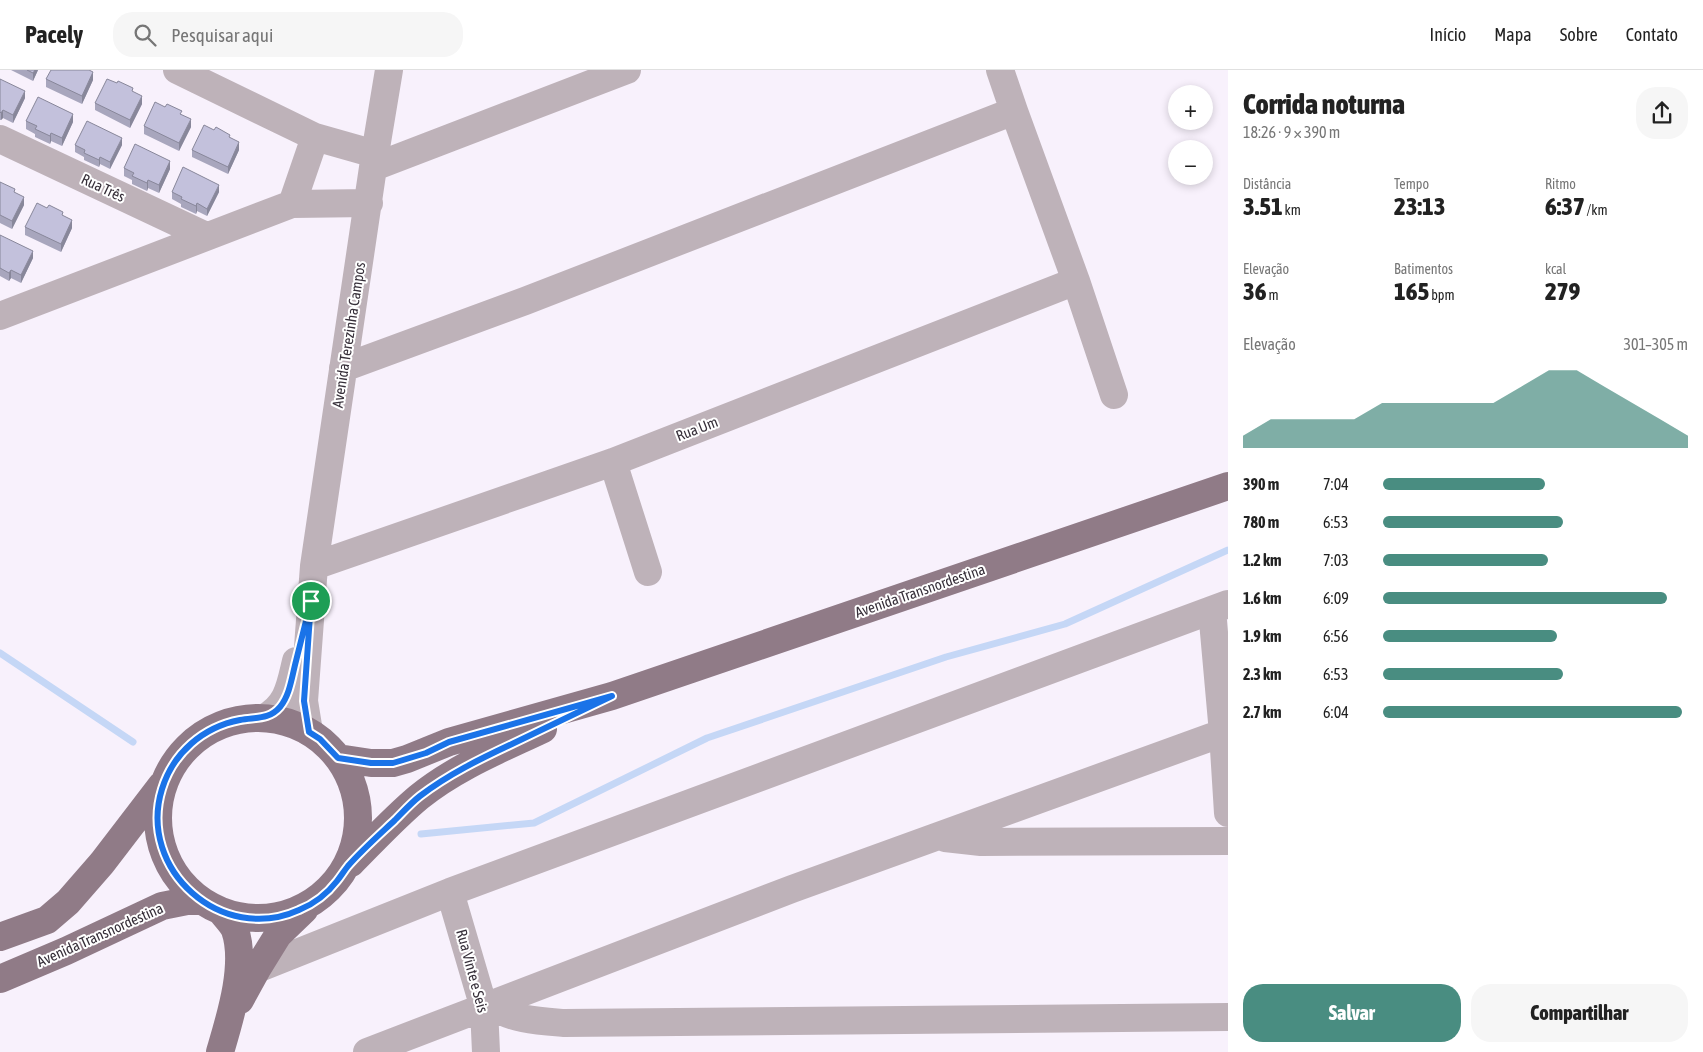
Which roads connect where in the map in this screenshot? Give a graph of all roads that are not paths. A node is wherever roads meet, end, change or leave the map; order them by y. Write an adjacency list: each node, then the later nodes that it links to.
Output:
1 (177, 70): 6 (street)
2 (389, 70): 8 (street, Avenida Terezinha Campos)
3 (627, 70): 8 (street)
4 (1000, 70): 5 (street)
5 (1014, 111): 12 (street); 14 (street)
6 (315, 137): 8 (street); 10 (street)
7 (0, 139): 11 (street, Rua Três)
8 (374, 161): 9 (street, Avenida Terezinha Campos)
9 (369, 203): 10 (street); 14 (street, Avenida Terezinha Campos)
10 (292, 204): 11 (street)
11 (206, 236): 13 (street)
12 (1076, 281): 15 (street); 16 (street, Rua Um)
13 (6, 308)
14 (343, 368): 18 (street, Avenida Terezinha Campos)
15 (1114, 395)
16 (613, 462): 18 (street, Rua Um); 19 (street)
17 (1228, 486): 22 (main road, Avenida Transnordestina)
18 (314, 566): 20 (street, Avenida Terezinha Campos)
19 (648, 572)
20 (311, 601): 23 (street); 24 (street)
21 (1220, 607): 25 (street); 32 (street)
22 (612, 696): 26 (main road, Avenida Transnordestina); 31 (main road, Avenida Transnordestina)
23 (264, 718): 24 (main road); 27 (main road)
24 (309, 732): 26 (main road)
25 (1226, 732): 28 (street); 29 (street)
26 (338, 758): 31 (main road)
27 (164, 783): 33 (main road); 35 (main road)
28 (1228, 813)
29 (937, 838): 30 (street); 38 (street)
30 (1228, 841)
31 (346, 868): 34 (main road)
32 (450, 892): 36 (street); 38 (street, Rua Vinte e Seis)
33 (211, 906): 34 (main road); 37 (main road, Avenida Transnordestina); 40 (main road)
34 (309, 906): 36 (main road)
35 (0, 937)
36 (257, 969): 40 (main road)
37 (0, 979)
38 (487, 1006): 39 (street); 42 (street); 43 (street, Rua Vinte e Seis)
39 (1228, 1017)
40 (229, 1022): 41 (main road)
41 (220, 1052)
42 (367, 1052)
43 (486, 1052)

